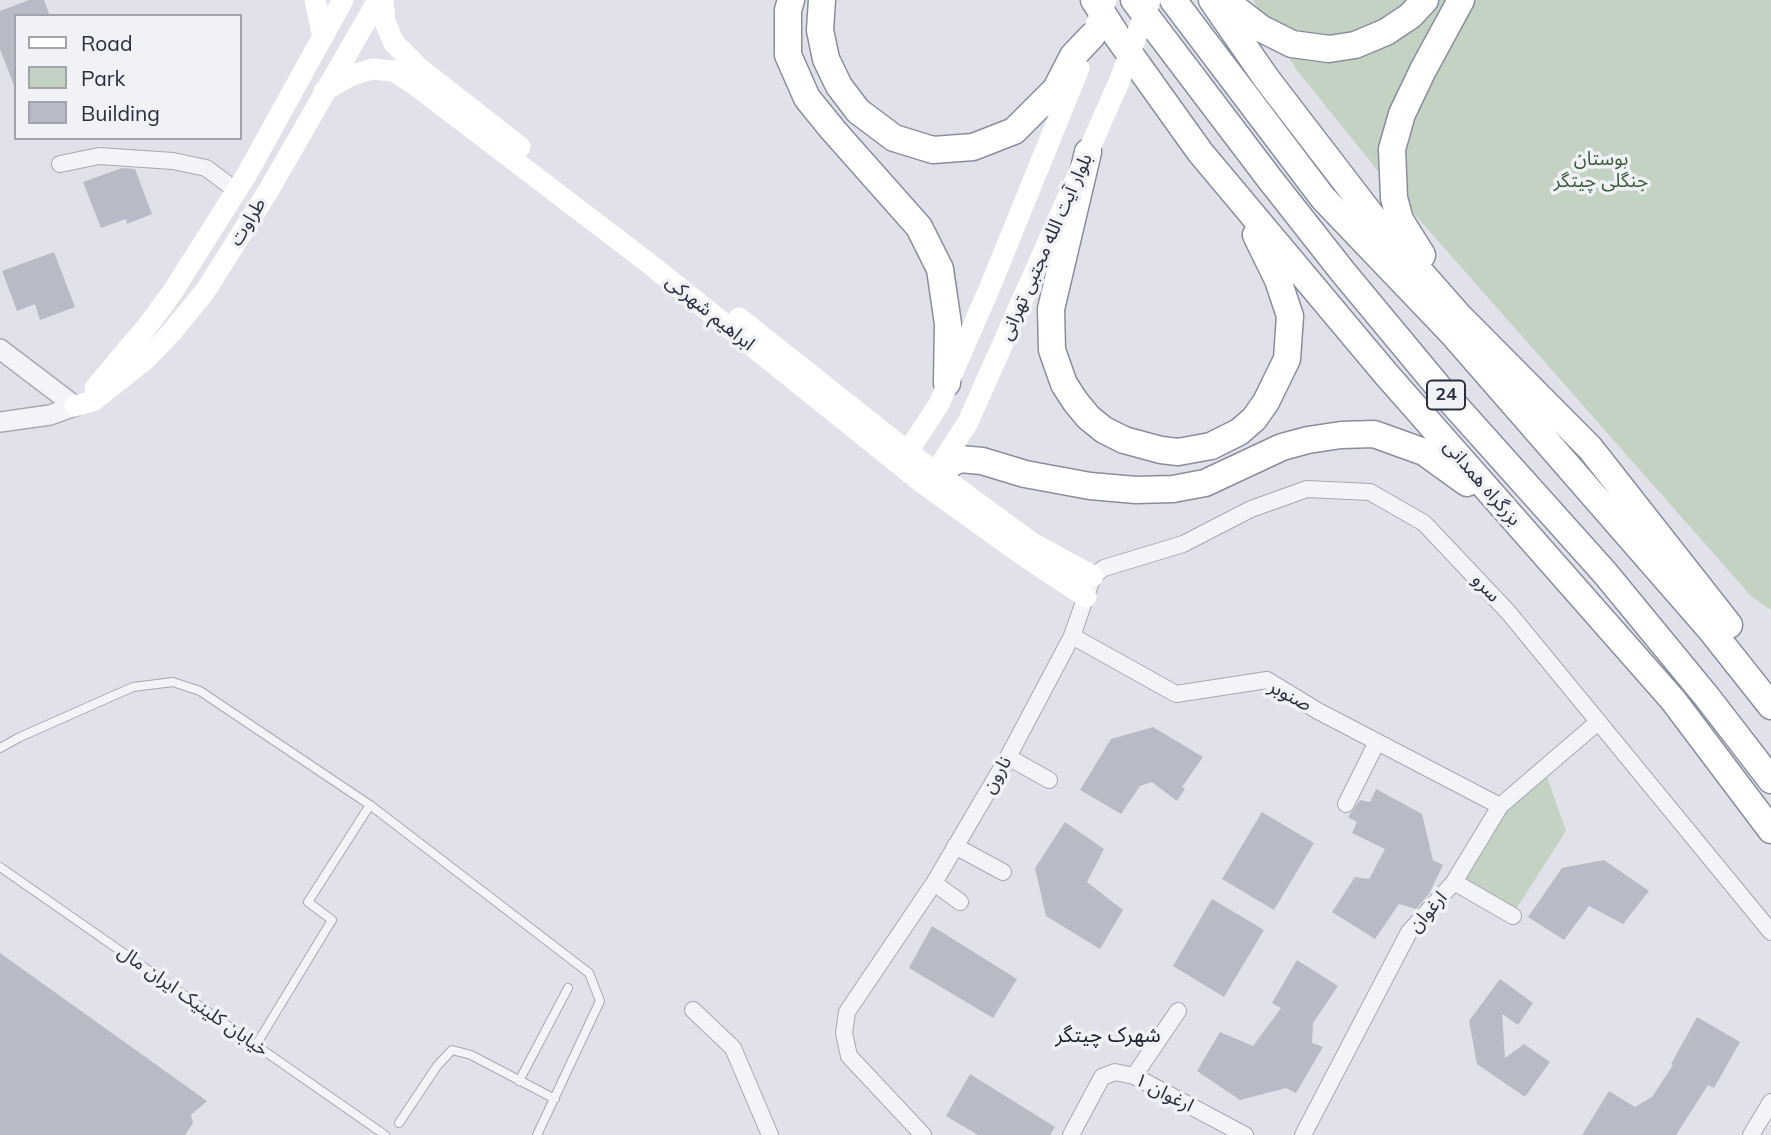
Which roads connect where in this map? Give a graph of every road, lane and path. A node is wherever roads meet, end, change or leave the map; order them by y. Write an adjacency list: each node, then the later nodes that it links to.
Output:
1 (315, 0): 17 (main road)
2 (343, 0): 17 (main road, طراوت)
3 (381, 0): 18 (main road, طراوت); 31 (main road, ابراهیم شهرکی)
4 (791, 0): 26 (highway)
5 (822, 0): 16 (highway)
6 (1082, 0): 16 (highway)
7 (1094, 0): 16 (highway, بزرگراه همدانی)
8 (1106, 0): 16 (main road, بلوار آیت الله مجتبی تهرانی, bridge)
9 (1134, 0): 44 (highway, بزرگراه همدانی / 24)
10 (1150, 0): 19 (main road, بلوار آیت الله مجتبی تهرانی, bridge)
11 (1173, 0): 38 (highway, 24)
12 (1212, 0): 24 (highway)
13 (1224, 0): 14 (highway)
14 (1425, 0)
15 (1461, 0): 24 (highway)
16 (1104, 36): 20 (highway, بزرگراه همدانی); 26 (main road, بلوار آیت الله مجتبی تهرانی)
17 (323, 37): 22 (main road, طراوت)
18 (324, 91): 23 (main road, طراوت); 31 (main road, ابراهیم شهرکی)
19 (1088, 152): 20 (highway); 30 (main road, بلوار آیت الله مجتبی تهرانی)
20 (1200, 152): 33 (highway, بزرگراه همدانی)
21 (60, 163): 22 (street)
22 (242, 182): 23 (main road); 27 (main road, طراوت)
23 (270, 188): 27 (main road, طراوت)
24 (1460, 317): 37 (highway)
25 (0, 349): 27 (street)
26 (947, 383): 29 (main road, بلوار آیت الله مجتبی تهرانی)
27 (75, 406): 28 (street, طراوت)
28 (0, 422)
29 (925, 426): 30 (main road); 31 (main road, بلوار آیت الله مجتبی تهرانی)
30 (953, 446): 32 (main road, بلوار آیت الله مجتبی تهرانی)
31 (903, 458): 32 (main road, ابراهیم شهرکی)
32 (930, 479): 33 (highway); 34 (main road, ابراهیم شهرکی); 35 (main road, ابراهیم شهرکی)
33 (1530, 538): 48 (highway, بزرگراه همدانی)
34 (1093, 576): 35 (street, نارون); 39 (street, سرو)
35 (1086, 597): 36 (street, نارون)
36 (1072, 636): 40 (street, صنوبر); 42 (street, نارون)
37 (1771, 679)
38 (1771, 706)
39 (1598, 722): 47 (street, ارغوان); 56 (street, سرو)
40 (1377, 742): 45 (street); 47 (street, صنوبر)
41 (0, 748): 46 (lane)
42 (1008, 757): 43 (street); 49 (street, نارون)
43 (1049, 780)
44 (1771, 780)
45 (1346, 804)
46 (370, 805): 60 (lane); 63 (lane)
47 (1500, 806): 52 (street, ارغوان)
48 (1771, 830)
49 (955, 846): 51 (street); 53 (street, نارون)
50 (0, 867): 60 (lane, خیابان کلینیک ایران مال)
51 (1003, 872)
52 (1454, 882): 55 (street); 72 (street, ارغوان)
53 (934, 883): 54 (street); 69 (street, نارون)
54 (960, 902)
55 (1513, 916)
56 (1771, 932)
57 (568, 988): 62 (lane)
58 (693, 1010): 68 (street)
59 (1178, 1011): 61 (street)
60 (256, 1045): 66 (lane, خیابان کلینیک ایران مال)
61 (1134, 1076): 70 (street, ارغوان ۱); 71 (street, ارغوان ۱)
62 (519, 1082): 63 (lane); 65 (lane)
63 (555, 1099): 67 (lane)
64 (1771, 1102): 73 (street)
65 (399, 1123)
66 (385, 1135)
67 (537, 1135)
68 (770, 1135)
69 (923, 1135)
70 (1071, 1135)
71 (1245, 1135)
72 (1303, 1135)
73 (1751, 1135)

